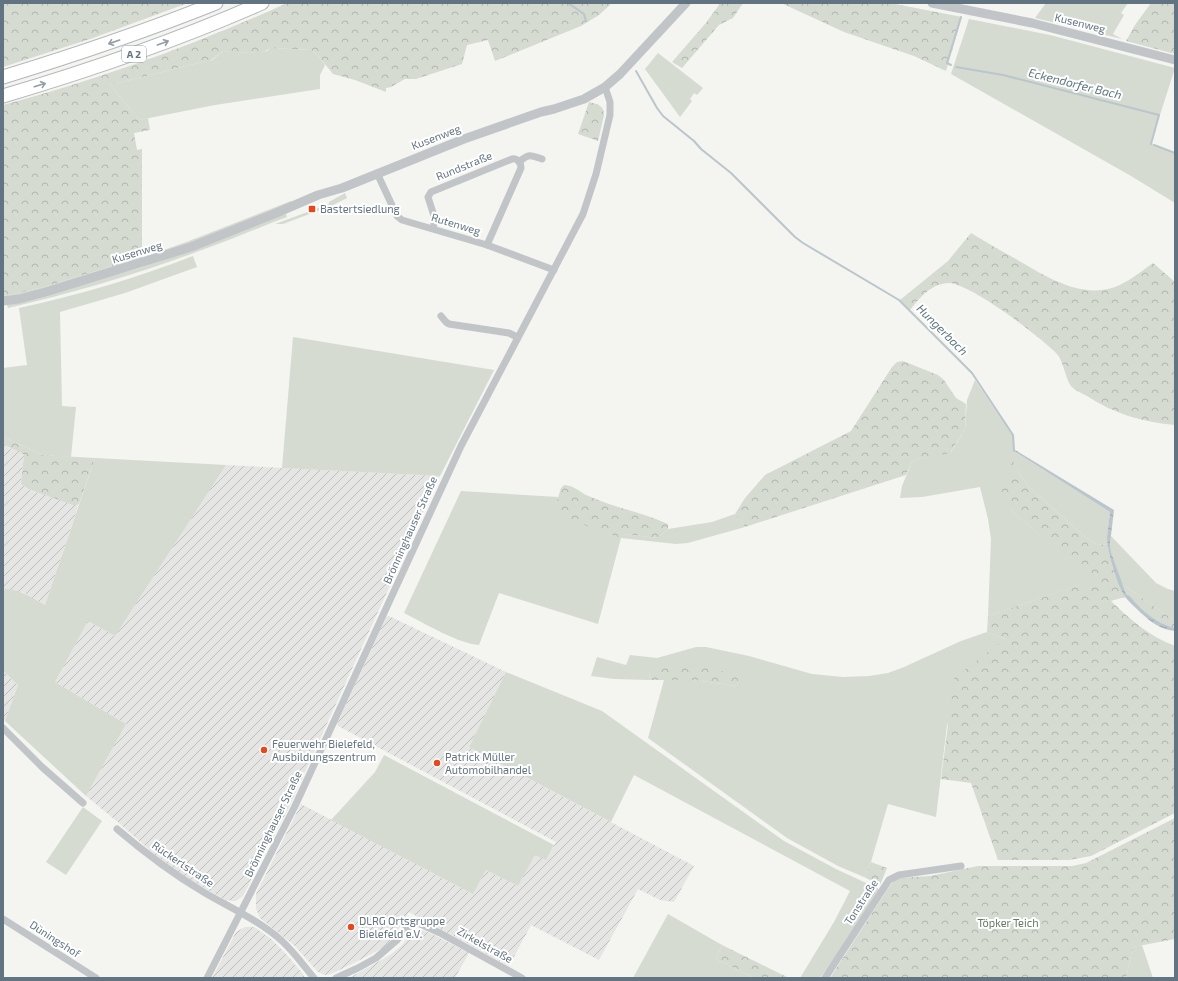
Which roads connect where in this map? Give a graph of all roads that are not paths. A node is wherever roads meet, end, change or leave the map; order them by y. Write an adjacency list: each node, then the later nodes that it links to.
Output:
1 (216, 3): 6 (highway, A 2, one-way to 6)
2 (262, 3): 8 (highway, A 2, one-way to 2)
3 (686, 3): 7 (street, Kusenweg)
4 (932, 3): 5 (street, Kusenweg)
5 (1175, 60)
6 (3, 77)
7 (605, 87): 11 (street, Kusenweg); 14 (street, Brönninghauser Straße)
8 (3, 96)
9 (542, 159): 10 (street, Rundstraße)
10 (519, 162): 12 (street, Rundstraße); 13 (street)
11 (377, 173): 12 (street, Rutenweg); 15 (street, Kusenweg)
12 (433, 228): 13 (street, Rutenweg)
13 (487, 245): 14 (street, Rutenweg)
14 (554, 270): 17 (street, Brönninghauser Straße)
15 (3, 301)
16 (441, 316): 17 (street)
17 (517, 337): 22 (street, Brönninghauser Straße)
18 (3, 728): 19 (street)
19 (83, 803)
20 (117, 829): 22 (street, Rückertstraße)
21 (961, 866): 29 (street, Tonstraße)
22 (241, 913): 25 (street, Brönninghauser Straße); 26 (street)
23 (3, 919): 24 (street, Düningshof)
24 (96, 978)
25 (207, 978)
26 (314, 978)
27 (336, 978): 28 (street, Zirkelstraße)
28 (522, 978)
29 (825, 978)

